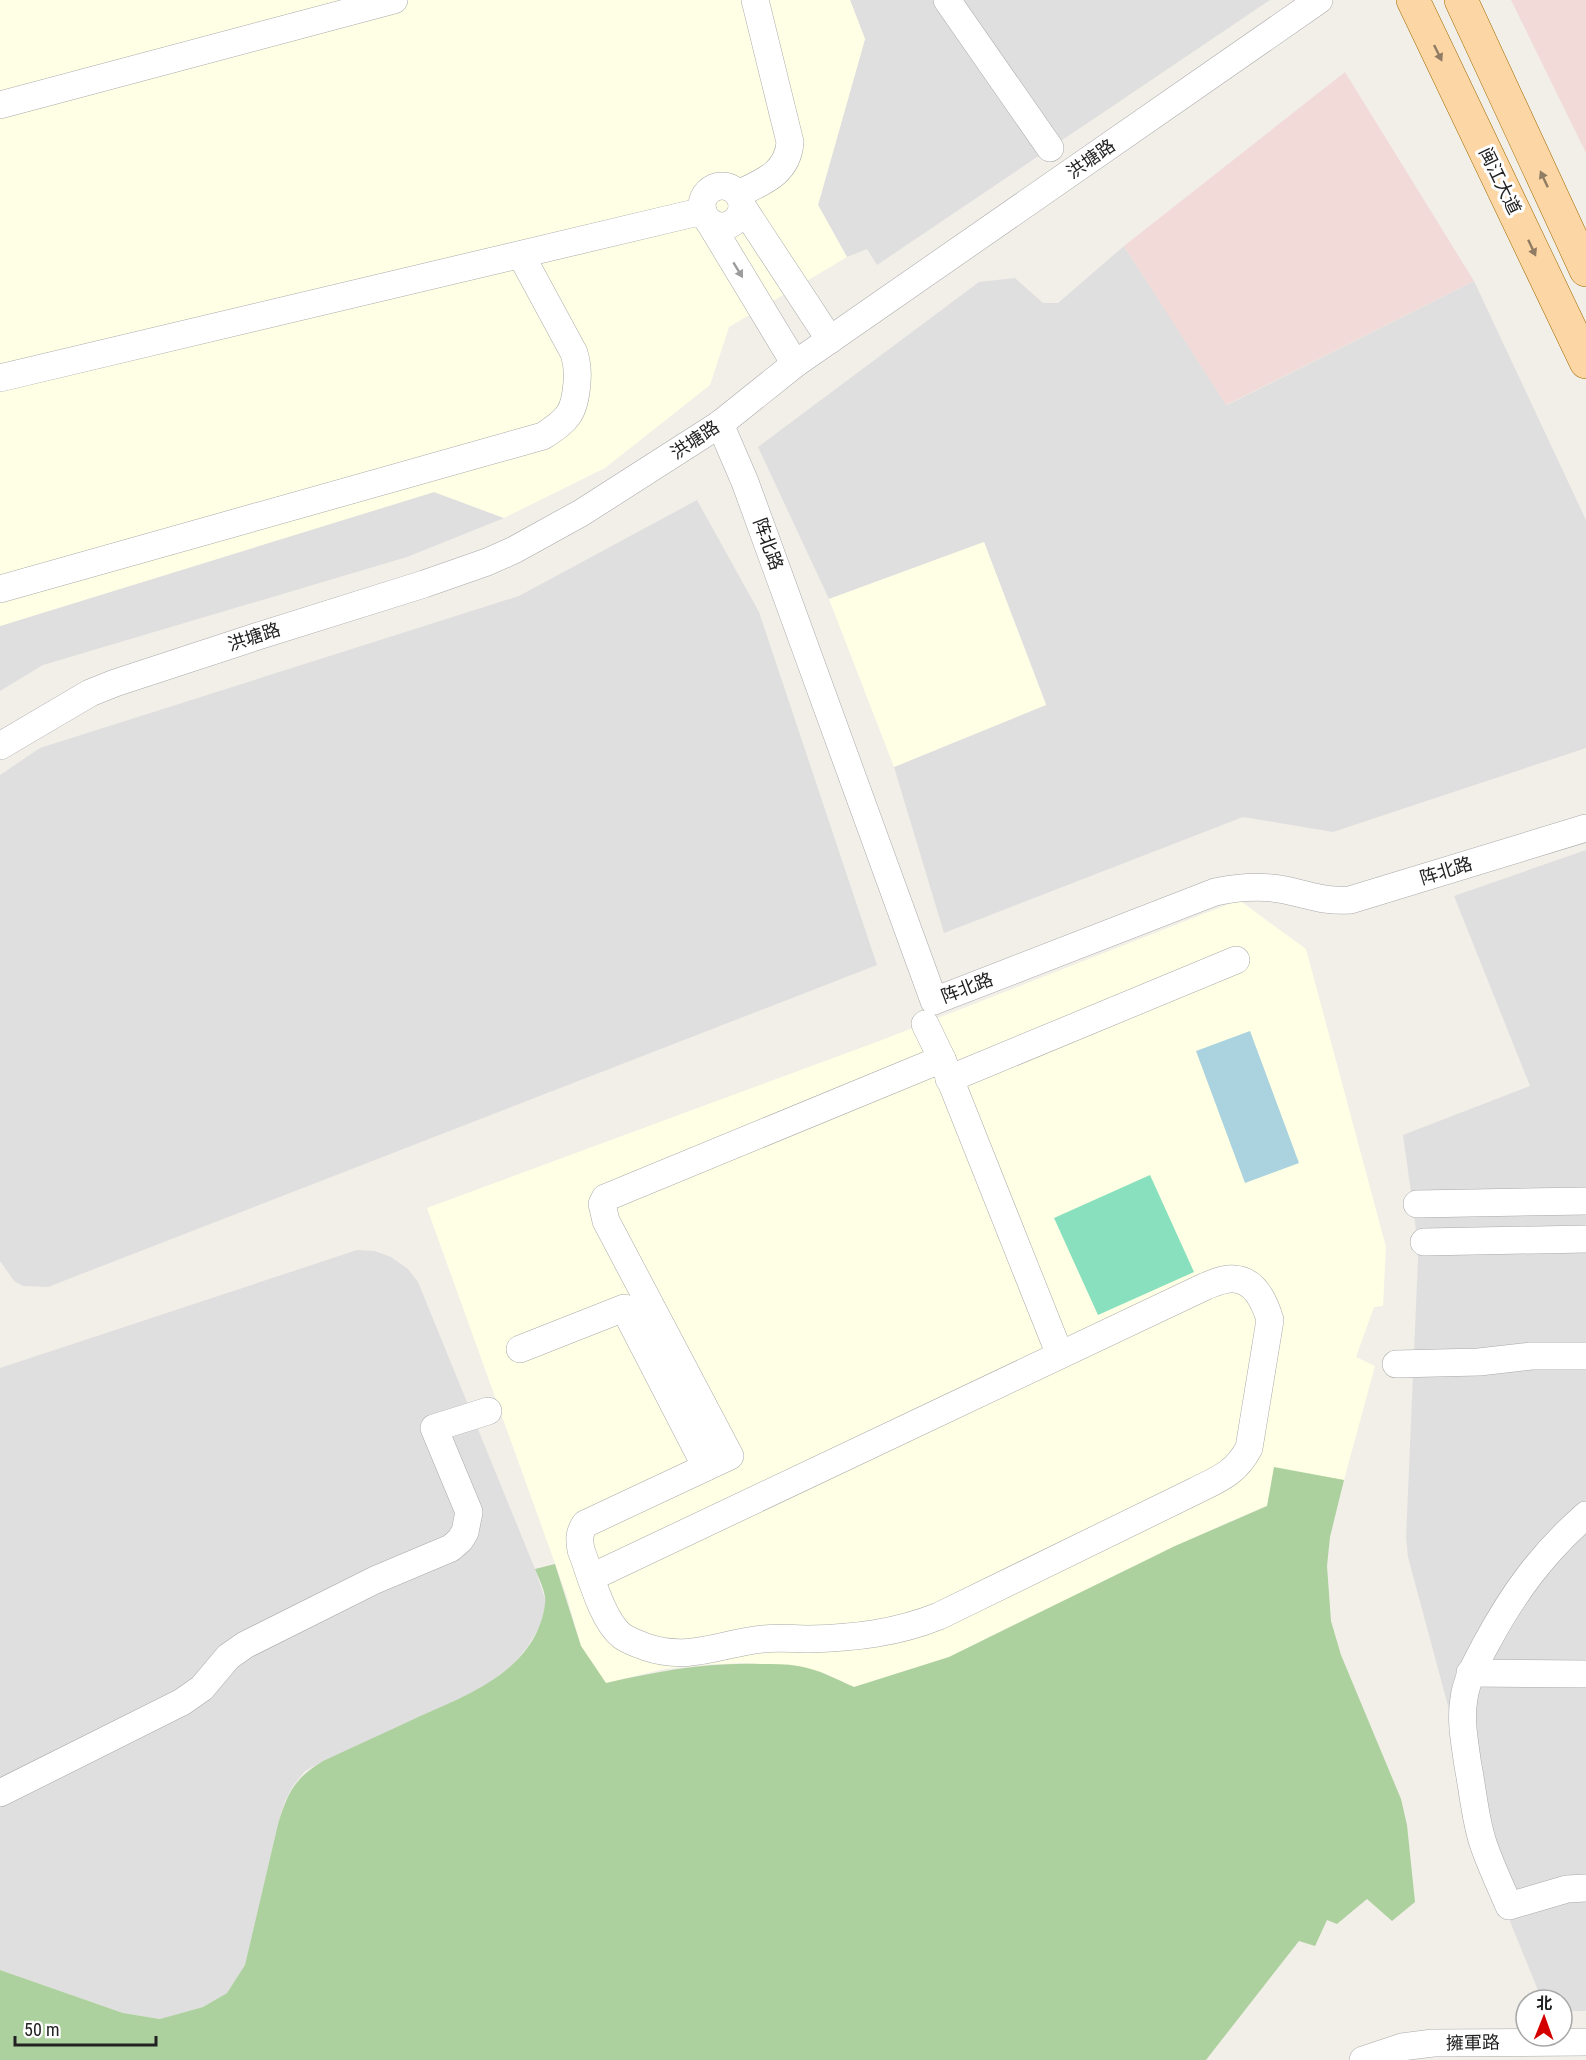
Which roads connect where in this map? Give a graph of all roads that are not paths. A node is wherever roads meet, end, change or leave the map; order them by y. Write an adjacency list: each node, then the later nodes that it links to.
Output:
1 (394, 0): 7 (street)
2 (755, 0): 9 (street)
3 (947, 0): 8 (street)
4 (1319, 0): 13 (street, 洪塘路)
5 (1413, 0): 14 (main road, 闽江大道, one-way to 14)
6 (1461, 0): 12 (main road, one-way to 6)
7 (0, 105)
8 (1050, 148)
9 (740, 200): 10 (street); 13 (street)
10 (705, 215): 11 (street); 15 (street, one-way to 15)
11 (521, 255): 16 (street); 18 (street)
12 (1586, 270)
13 (830, 340): 15 (street, 洪塘路)
14 (1586, 362)
15 (795, 364): 17 (street, 洪塘路)
16 (0, 378)
17 (720, 424): 19 (street, 洪塘路); 20 (street, 阵北路)
18 (0, 589)
19 (0, 746)
20 (1586, 828)
21 (1236, 960): 23 (street)
22 (925, 1024): 23 (street)
23 (945, 1069): 29 (street); 32 (street)
24 (1586, 1201): 25 (street)
25 (1417, 1204)
26 (1586, 1239): 27 (street)
27 (1424, 1242)
28 (520, 1349): 32 (street)
29 (1060, 1355): 35 (street); 35 (street)
30 (1586, 1356): 31 (street)
31 (1396, 1364)
32 (674, 1377): 35 (street)
33 (488, 1411): 38 (street)
34 (1586, 1515): 36 (street)
35 (592, 1577)
36 (1470, 1673): 37 (street); 39 (street)
37 (1586, 1674)
38 (0, 1793)
39 (1586, 1888)
40 (1586, 2042): 41 (street, 擁軍路)
41 (1363, 2060)

